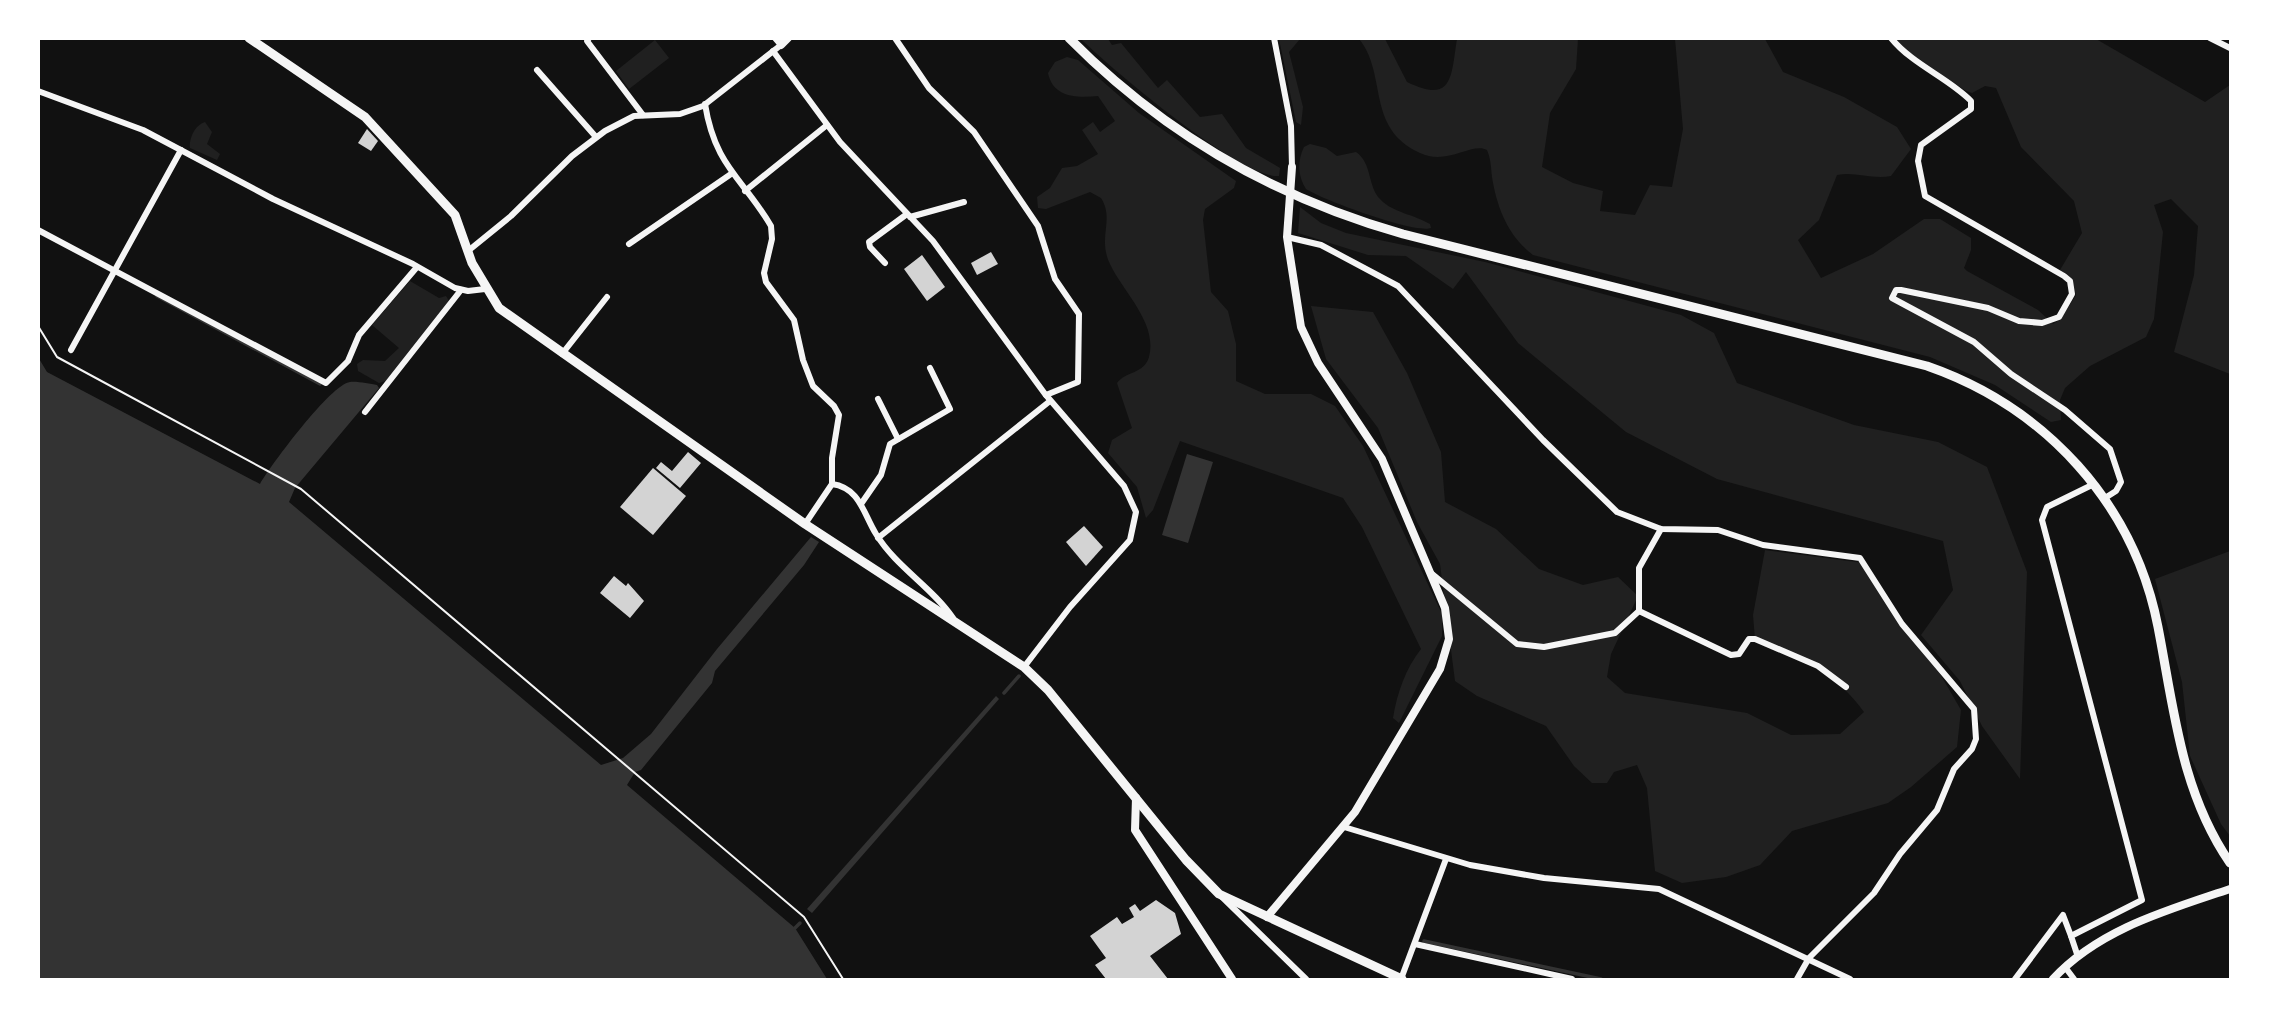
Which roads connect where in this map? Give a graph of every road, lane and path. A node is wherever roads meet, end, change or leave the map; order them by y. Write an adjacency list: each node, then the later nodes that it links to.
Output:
1 (249, 38): 9 (main road)
2 (589, 38): 15 (street)
3 (788, 38): 10 (street)
4 (895, 38): 39 (street)
5 (1069, 38): 43 (main road)
6 (1273, 38): 19 (street)
7 (1891, 38): 44 (street)
8 (2210, 38): 11 (street)
9 (264, 43): 27 (main road)
10 (776, 45): 14 (street); 16 (street)
11 (2231, 48)
12 (537, 70): 17 (street)
13 (38, 91): 18 (street)
14 (705, 104): 15 (street); 20 (street)
15 (643, 115): 17 (street)
16 (827, 125): 21 (street); 23 (street)
17 (596, 138): 27 (street)
18 (181, 150): 29 (street); 30 (street)
19 (1292, 167): 25 (street)
20 (732, 174): 21 (street); 26 (street)
21 (745, 191): 42 (street)
22 (964, 202): 23 (street)
23 (909, 215): 28 (street); 39 (street)
24 (38, 230): 30 (street)
25 (1287, 237): 47 (street); 49 (street)
26 (629, 244)
27 (468, 251): 31 (main road)
28 (886, 263)
29 (417, 267): 30 (street); 32 (street)
30 (114, 271): 35 (street)
31 (485, 289): 32 (street); 36 (main road)
32 (461, 290): 40 (street)
33 (607, 297): 36 (street)
34 (38, 326): 68 (path)
35 (71, 350)
36 (562, 354): 46 (main road)
37 (930, 368): 41 (street)
38 (877, 398): 41 (street)
39 (1048, 398): 48 (street); 54 (street)
40 (365, 412)
41 (898, 439): 45 (street)
42 (832, 484): 45 (street); 46 (street)
43 (2094, 484): 44 (main road); 63 (street)
44 (2105, 498): 59 (main road)
45 (861, 503): 48 (street)
46 (805, 524): 51 (main road)
47 (1661, 528): 52 (street); 66 (street)
48 (878, 538): 50 (street)
49 (1431, 573): 52 (street); 57 (street)
50 (916, 580): 51 (street); 53 (street)
51 (909, 592): 53 (main road)
52 (1639, 611): 55 (street)
53 (956, 623): 54 (main road)
54 (1024, 667): 56 (main road)
55 (1846, 687)
56 (1136, 798): 61 (main road); 69 (street)
57 (1344, 827): 58 (street); 62 (street)
58 (1446, 859): 64 (street); 66 (street)
59 (2231, 863)
60 (2231, 889): 65 (street)
61 (1219, 894): 62 (main road); 70 (street)
62 (1267, 917): 71 (main road)
63 (2071, 936): 65 (street); 75 (street)
64 (1415, 944): 71 (street); 72 (street)
65 (2077, 957): 67 (street)
66 (1809, 958): 73 (street); 74 (street)
67 (2065, 967): 76 (street); 77 (street)
68 (843, 979)
69 (1232, 979)
70 (1306, 979)
71 (1401, 979)
72 (1572, 979)
73 (1797, 979)
74 (1850, 979)
75 (2015, 979)
76 (2053, 979)
77 (2074, 979)

